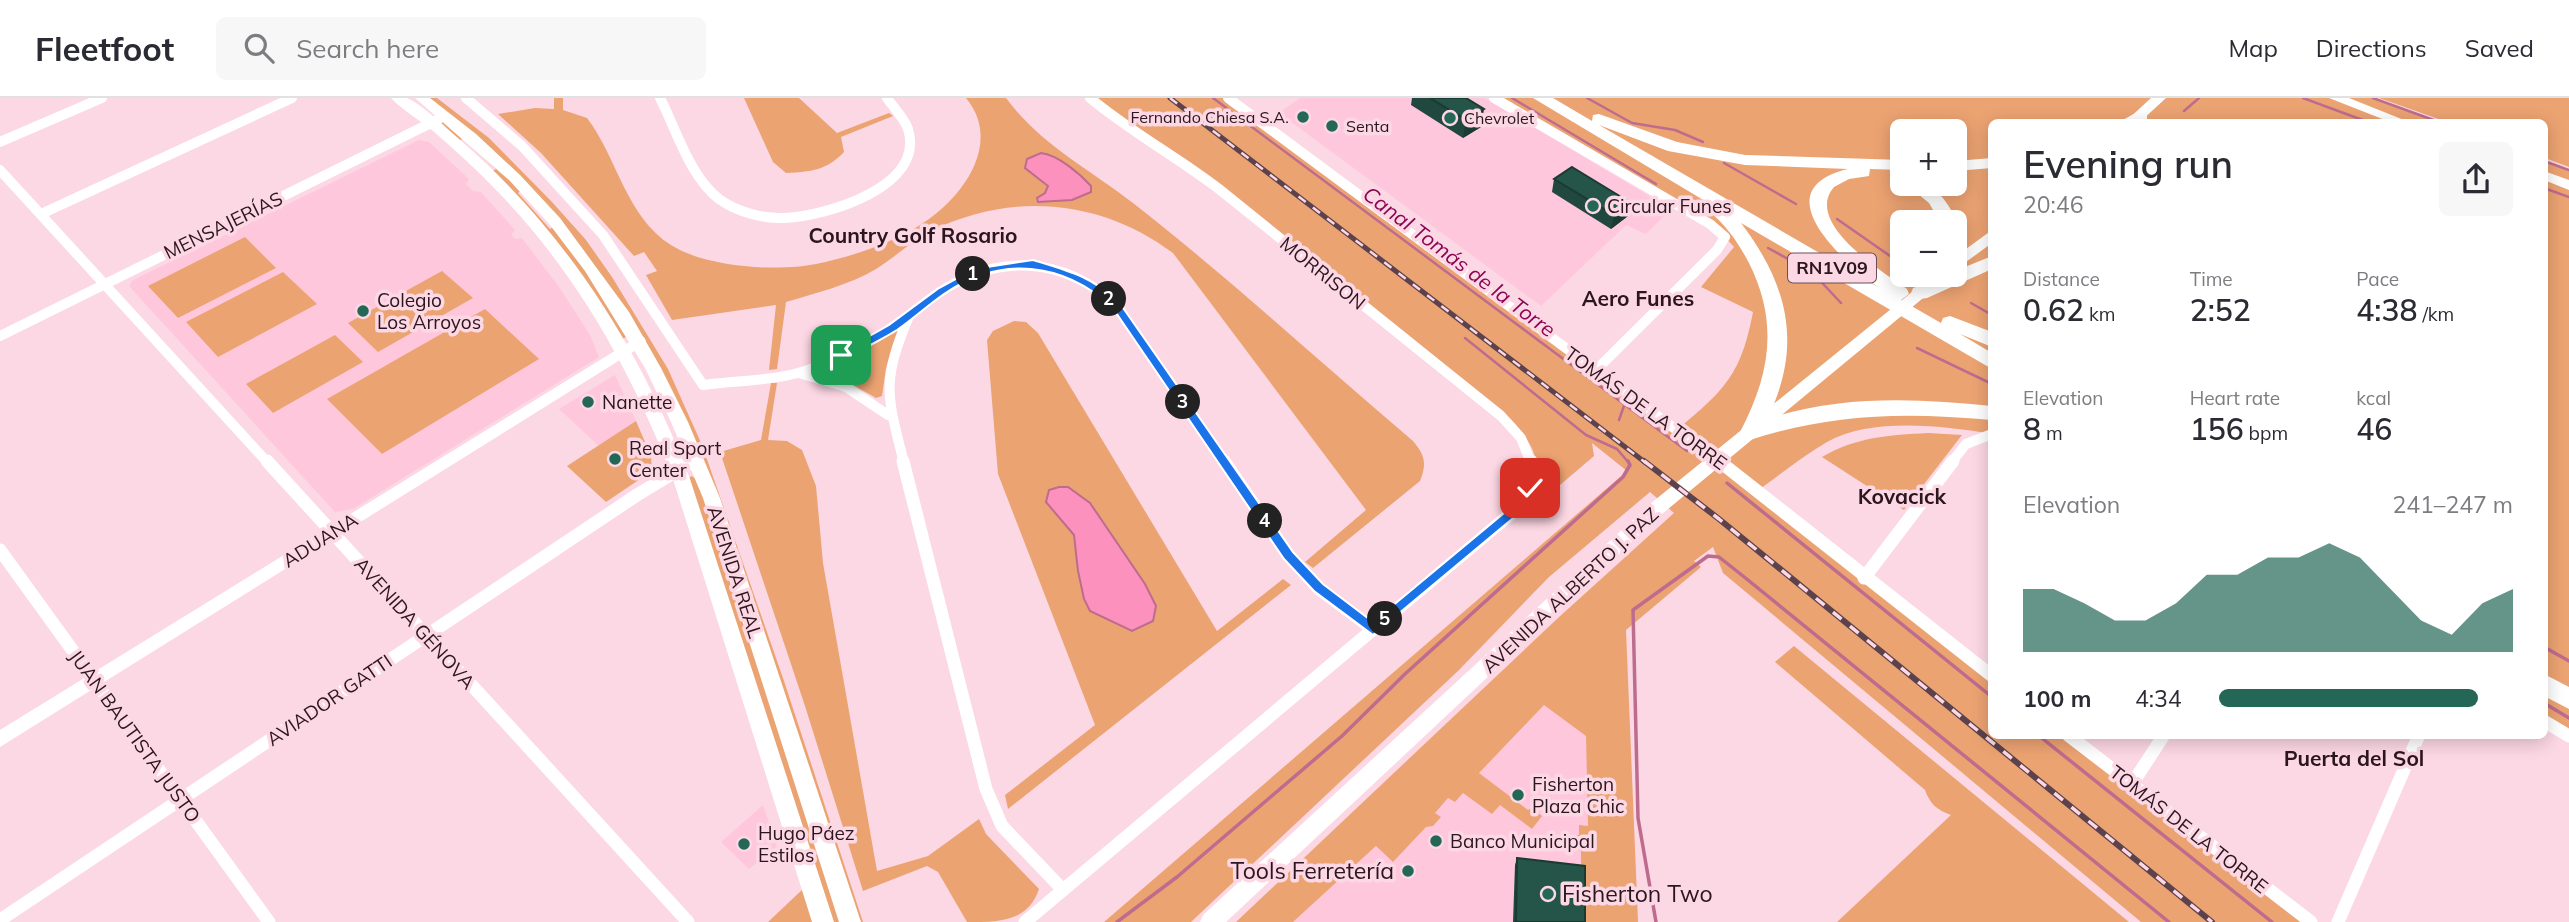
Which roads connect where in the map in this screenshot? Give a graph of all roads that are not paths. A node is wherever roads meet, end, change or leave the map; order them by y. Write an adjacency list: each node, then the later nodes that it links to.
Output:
1 (102, 98): 20 (street)
2 (292, 98): 33 (street)
3 (398, 98): 19 (main road, AVENIDA REAL)
4 (422, 98): 15 (main road, AVENIDA REAL)
5 (466, 98): 50 (street)
6 (660, 98): 7 (street)
7 (887, 98)
8 (1090, 98): 60 (street, MORRISON)
9 (1228, 98): 49 (street, TOMÁS DE LA TORRE)
10 (1494, 98): 49 (street)
11 (1541, 98): 25 (main road, RN1V09)
12 (1561, 98): 16 (main road, RN1V09)
13 (2159, 98): 17 (main road)
14 (2336, 98): 18 (main road)
15 (446, 115): 19 (street, MENSAJERÍAS); 47 (main road, AVENIDA REAL)
16 (1595, 118): 22 (main road); 41 (main road, RN1V09)
17 (2136, 119)
18 (2394, 119)
19 (430, 122): 37 (street, MENSAJERÍAS); 47 (main road, AVENIDA REAL)
20 (0, 142)
21 (1988, 163): 23 (main road)
22 (1890, 165)
23 (1967, 165)
24 (0, 170): 28 (street, AVENIDA GÉNOVA)
25 (1673, 175): 48 (main road, RN1V09); 53 (main road)
26 (1890, 176): 41 (main road)
27 (2548, 177): 29 (main road)
28 (11, 182): 30 (street); 33 (street, AVENIDA GÉNOVA)
29 (2569, 185)
30 (0, 188)
31 (1932, 196): 32 (main road)
32 (1942, 210)
33 (41, 214): 37 (street, AVENIDA GÉNOVA)
34 (1988, 239): 35 (main road)
35 (1967, 256)
36 (1988, 264): 40 (main road)
37 (105, 284): 44 (street, MENSAJERÍAS); 57 (street, AVENIDA GÉNOVA)
38 (1923, 287): 40 (main road)
39 (1928, 287): 40 (main road, AVENIDA ALBERTO J. PAZ)
40 (1920, 293): 53 (main road, AVENIDA ALBERTO J. PAZ)
41 (1900, 294): 43 (main road, RN1V09)
42 (909, 316): 50 (street); 52 (street); 60 (street)
43 (1950, 323): 45 (main road); 46 (main road, RN1V09)
44 (0, 336)
45 (1988, 338)
46 (1988, 345)
47 (631, 346): 55 (main road, AVENIDA REAL); 56 (main road, AVENIDA REAL); 57 (street, ADUANA)
48 (1988, 360)
49 (1596, 370): 59 (street, TOMÁS DE LA TORRE)
50 (799, 373): 52 (street)
51 (1988, 414): 53 (main road)
52 (888, 415): 76 (street)
53 (1750, 432): 83 (main road, AVENIDA ALBERTO J. PAZ)
54 (1988, 436): 59 (street)
55 (695, 460): 56 (street, AVIADOR GATTI); 81 (main road, AVENIDA REAL)
56 (677, 470): 61 (street, AVIADOR GATTI); 80 (main road, AVENIDA REAL)
57 (332, 532): 61 (street, AVENIDA GÉNOVA); 64 (street, ADUANA)
58 (0, 550): 64 (street, JUAN BAUTISTA JUSTO)
59 (1864, 578): 63 (street, TOMÁS DE LA TORRE)
60 (1373, 629): 76 (street)
61 (426, 635): 75 (street, AVIADOR GATTI); 79 (street, AVENIDA GÉNOVA)
62 (2548, 671): 65 (main road)
63 (1988, 673)
64 (94, 680): 70 (street, ADUANA); 75 (street, JUAN BAUTISTA JUSTO)
65 (2569, 683)
66 (2548, 686): 67 (main road)
67 (2569, 699)
68 (2548, 723): 69 (street)
69 (2569, 736)
70 (0, 739)
71 (2073, 739): 74 (street, TOMÁS DE LA TORRE)
72 (2161, 739): 74 (street)
73 (2417, 739): 85 (street)
74 (2132, 784): 84 (street, TOMÁS DE LA TORRE)
75 (180, 799): 77 (street, AVIADOR GATTI); 78 (street, JUAN BAUTISTA JUSTO)
76 (1063, 890): 82 (street)
77 (0, 920)
78 (269, 922)
79 (688, 922)
80 (823, 922)
81 (850, 922)
82 (1025, 922)
83 (1211, 922)
84 (2311, 922)
85 (2338, 922)

